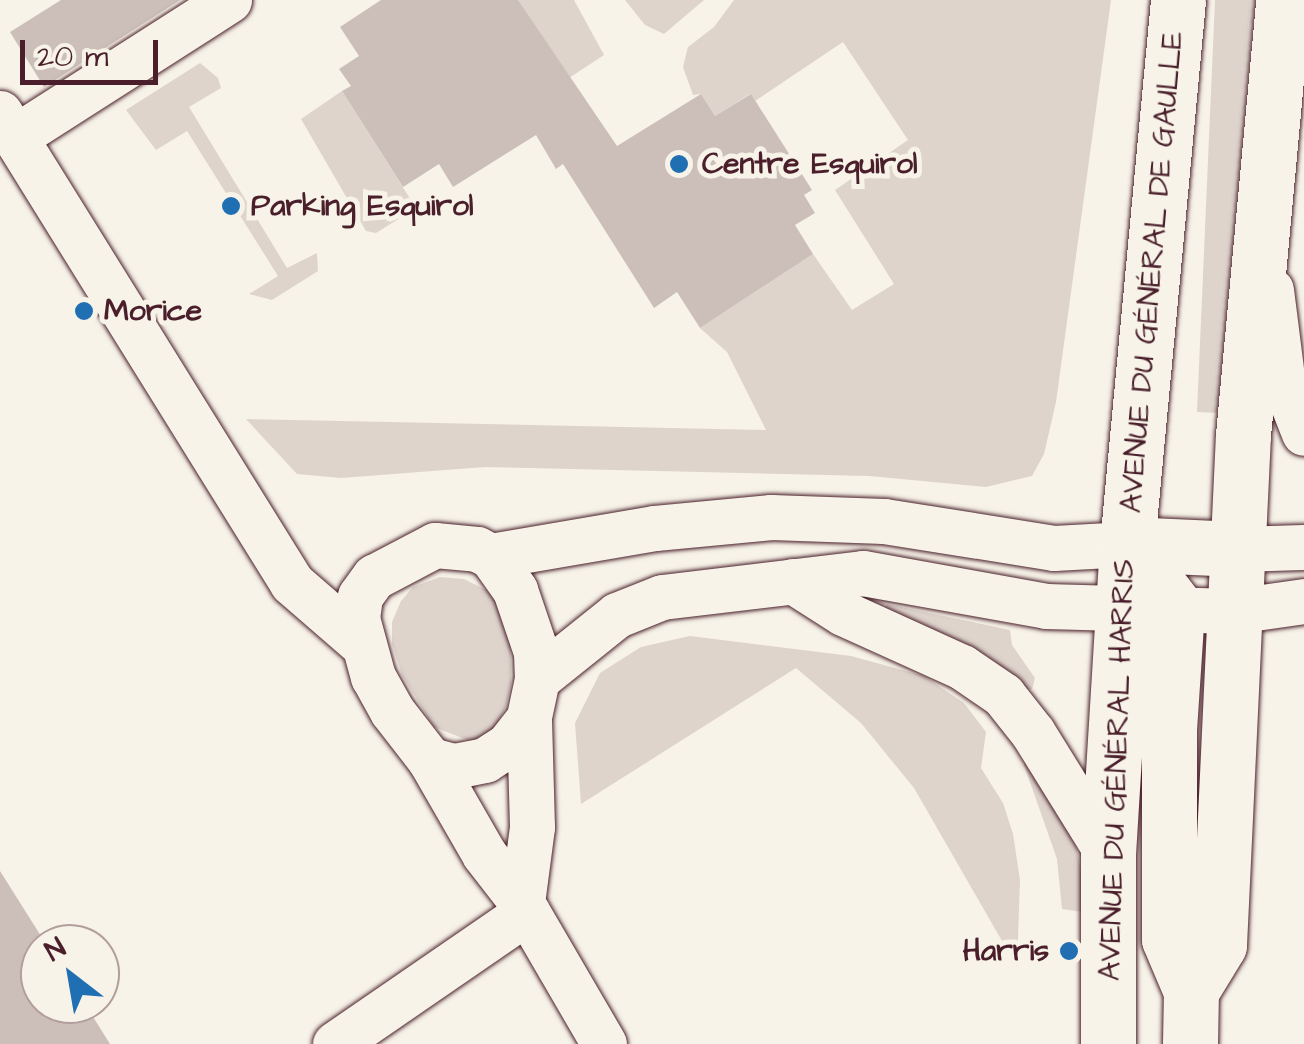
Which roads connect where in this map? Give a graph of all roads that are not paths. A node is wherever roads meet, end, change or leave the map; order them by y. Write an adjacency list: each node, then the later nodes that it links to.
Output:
1 (228, 0): 4 (street)
2 (1178, 0): 7 (main road, AVENUE DU GÉNÉRAL DE GAULLE)
3 (1283, 0): 5 (main road)
4 (8, 125): 16 (street)
5 (1264, 231): 6 (street); 9 (main road)
6 (1304, 433)
7 (1127, 544): 9 (main road); 10 (street); 13 (main road, AVENUE DU GÉNÉRAL HARRIS); 14 (main road, AVENUE DU GÉNÉRAL HARRIS)
8 (1304, 546): 9 (street)
9 (1236, 549): 15 (main road, AVENUE DU GÉNÉRAL HARRIS)
10 (491, 556): 16 (street); 17 (street)
11 (793, 581): 13 (street); 17 (street); 19 (street)
12 (1304, 601): 15 (street)
13 (1123, 607): 14 (street); 19 (main road, AVENUE DU GÉNÉRAL HARRIS)
14 (1177, 610): 15 (street); 21 (main road, AVENUE DU GÉNÉRAL HARRIS)
15 (1234, 611): 21 (main road, AVENUE DU GÉNÉRAL HARRIS)
16 (360, 642): 18 (street)
17 (533, 698): 18 (street); 20 (street)
18 (430, 760): 20 (street)
19 (1108, 854): 24 (main road, AVENUE DU GÉNÉRAL HARRIS)
20 (525, 908): 22 (street); 23 (street)
21 (1191, 1018)
22 (335, 1044)
23 (604, 1044)
24 (1108, 1044)

